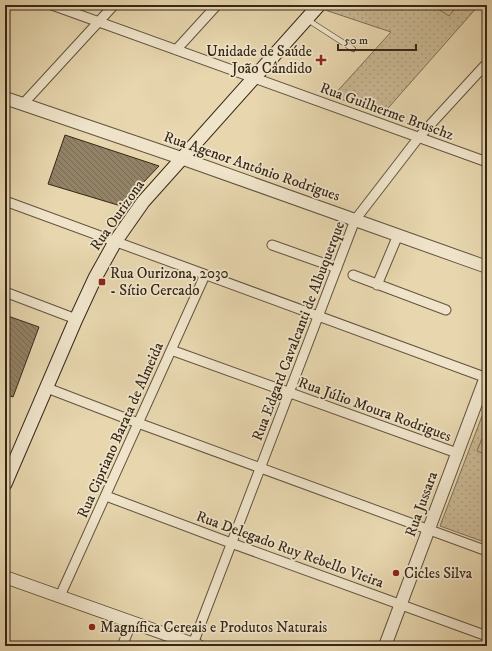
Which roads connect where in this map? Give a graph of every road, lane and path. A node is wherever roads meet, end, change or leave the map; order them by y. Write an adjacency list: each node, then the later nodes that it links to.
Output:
1 (52, 5): 6 (street, Rua Guilherme Bruschz)
2 (114, 5): 6 (street)
3 (217, 5): 8 (street)
4 (319, 5): 5 (main road, Rua Ourizona)
5 (306, 19): 7 (lane); 10 (main road, Rua Ourizona)
6 (99, 22): 8 (street, Rua Guilherme Bruschz); 12 (street)
7 (353, 49)
8 (176, 50): 10 (street, Rua Guilherme Bruschz)
9 (487, 63): 13 (street, Rua Edgard Cavalcanti de Albuquerque)
10 (253, 78): 13 (street, Rua Guilherme Bruschz); 14 (main road, Rua Ourizona)
11 (5, 98): 12 (street, Rua Agenor Antônio Rodrigues)
12 (23, 104): 14 (street, Rua Agenor Antônio Rodrigues)
13 (419, 138): 15 (street, Rua Guilherme Bruschz); 17 (street, Rua Edgard Cavalcanti de Albuquerque)
14 (181, 158): 17 (street, Rua Agenor Antônio Rodrigues); 19 (main road, Rua Ourizona)
15 (487, 162)
16 (5, 201): 19 (street)
17 (355, 220): 18 (street, Rua Agenor Antônio Rodrigues); 22 (street, Rua Edgard Cavalcanti de Albuquerque)
18 (398, 235): 21 (street, Rua Agenor Antônio Rodrigues); 25 (street)
19 (115, 242): 23 (street); 29 (main road, Rua Ourizona)
20 (272, 245): 22 (street)
21 (487, 267)
22 (337, 268): 28 (street, Rua Edgard Cavalcanti de Albuquerque)
23 (205, 275): 28 (street); 30 (street, Rua Cipriano Barata de Almeida)
24 (353, 275): 25 (street)
25 (377, 285): 27 (street)
26 (5, 292): 29 (street)
27 (446, 310)
28 (318, 316): 31 (street); 33 (street, Rua Edgard Cavalcanti de Albuquerque)
29 (76, 318): 32 (main road, Rua Ourizona)
30 (171, 350): 33 (street, Rua Júlio Moura Rodrigues); 34 (street, Rua Cipriano Barata de Almeida)
31 (487, 377): 35 (street, Rua Jussara)
32 (47, 388): 34 (street); 37 (main road, Rua Ourizona)
33 (289, 392): 35 (street, Rua Júlio Moura Rodrigues); 36 (street, Rua Edgard Cavalcanti de Albuquerque)
34 (138, 423): 36 (street); 38 (street, Rua Cipriano Barata de Almeida)
35 (457, 453): 39 (street, Rua Jussara)
36 (260, 468): 39 (street); 40 (street, Rua Edgard Cavalcanti de Albuquerque)
37 (6, 478)
38 (106, 496): 40 (street, Rua Delegado Ruy Rebello Vieira); 43 (street, Rua Cipriano Barata de Almeida)
39 (429, 529): 41 (street); 44 (street, Rua Jussara)
40 (231, 543): 44 (street, Rua Delegado Ruy Rebello Vieira); 47 (street, Rua Edgard Cavalcanti de Albuquerque)
41 (487, 551)
42 (5, 577): 43 (street)
43 (60, 596): 45 (street)
44 (400, 605): 46 (street, Rua Delegado Ruy Rebello Vieira); 49 (street, Rua Jussara)
45 (132, 622): 47 (street); 48 (street)
46 (487, 636)
47 (196, 645)
48 (122, 646)
49 (385, 646)

